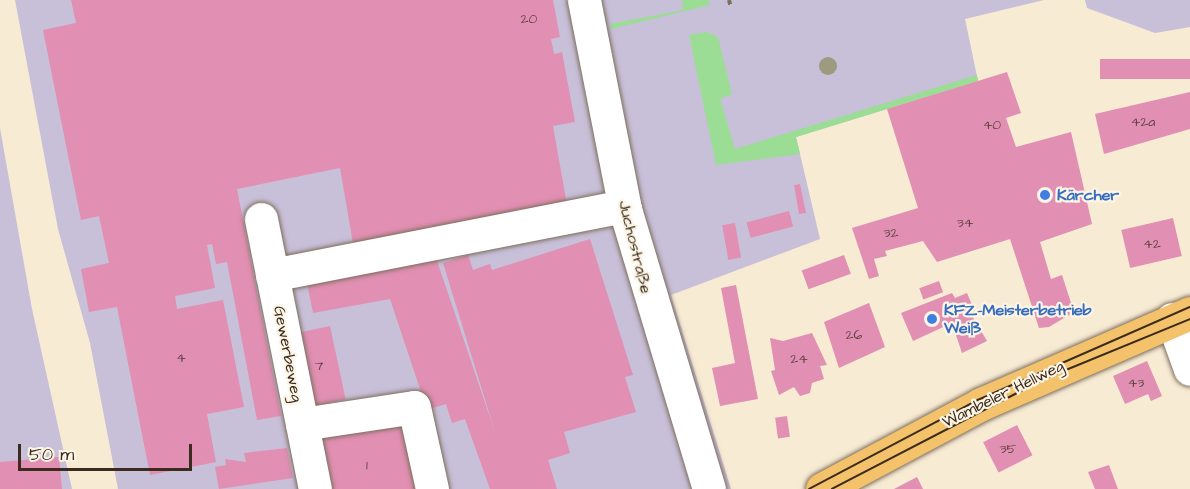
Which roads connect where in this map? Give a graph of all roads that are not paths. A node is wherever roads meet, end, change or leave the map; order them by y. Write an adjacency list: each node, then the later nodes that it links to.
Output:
1 (584, 0): 2 (street, Juchostraße)
2 (624, 206): 4 (street); 10 (street, Juchostraße)
3 (261, 219): 4 (street, Gewerbeweg)
4 (272, 275): 7 (street, Gewerbeweg)
5 (1181, 316): 6 (street); 11 (main road, Wambeler Hellweg)
6 (1190, 369)
7 (302, 424): 8 (street, Gewerbeweg); 9 (street)
8 (315, 489)
9 (432, 489)
10 (709, 489)
11 (822, 489)

